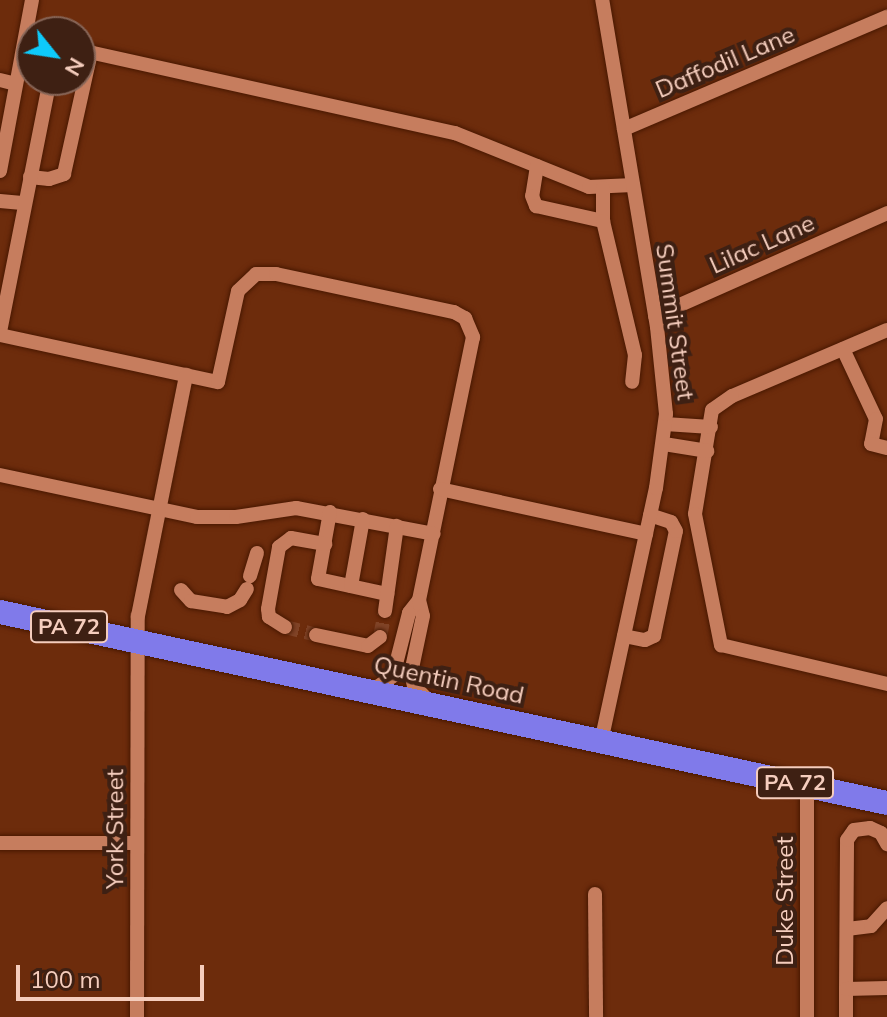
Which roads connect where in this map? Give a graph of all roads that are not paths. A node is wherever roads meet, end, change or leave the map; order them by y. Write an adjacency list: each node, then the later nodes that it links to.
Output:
1 (602, 0): 8 (street, Summit Street)
2 (887, 17): 8 (street, Daffodil Lane)
3 (96, 53): 9 (street)
4 (0, 80): 5 (street)
5 (16, 84): 10 (street)
6 (47, 96): 11 (street)
7 (78, 96): 11 (street)
8 (624, 129): 12 (street, Summit Street)
9 (537, 166): 13 (street); 17 (street)
10 (0, 171)
11 (30, 177): 15 (street)
12 (633, 185): 13 (street); 18 (street, Summit Street)
13 (603, 188): 17 (street)
14 (0, 201): 15 (street)
15 (25, 203): 21 (street)
16 (887, 213): 18 (street, Lilac Lane)
17 (603, 221): 20 (street)
18 (656, 321): 20 (street, Lilac Lane); 26 (street, Summit Street)
19 (887, 330): 22 (street)
20 (631, 332): 24 (street)
21 (0, 333): 23 (street)
22 (843, 349): 25 (street); 27 (street)
23 (186, 375): 32 (street); 33 (street, York Street)
24 (632, 382)
25 (882, 420): 29 (street)
26 (665, 424): 27 (street); 28 (street, Summit Street)
27 (711, 427): 30 (street)
28 (664, 444): 30 (street); 35 (street, Summit Street)
29 (887, 448)
30 (707, 451): 53 (street)
31 (0, 475): 33 (street)
32 (440, 489): 38 (street); 39 (street)
33 (158, 510): 34 (street); 52 (street, York Street)
34 (330, 512): 36 (street); 40 (street)
35 (650, 515): 39 (street, Summit Street); 50 (street)
36 (363, 519): 37 (street); 42 (street)
37 (397, 526): 38 (street); 44 (street)
38 (434, 534): 45 (street)
39 (646, 534): 50 (street, Summit Street)
40 (325, 544): 42 (street); 48 (street)
41 (257, 553): 43 (street)
42 (351, 586): 44 (street)
43 (181, 590)
44 (387, 594): 46 (street)
45 (419, 600): 54 (street); 55 (street)
46 (385, 611)
47 (0, 612): 52 (highway, Quentin Road / PA 72)
48 (285, 627)
49 (316, 635): 51 (street)
50 (624, 636): 56 (street, Summit Street)
51 (380, 637)
52 (137, 642): 54 (highway, Quentin Road / PA 72); 60 (street, York Street)
53 (886, 681)
54 (369, 692): 55 (highway, Quentin Road / PA 72)
55 (437, 706): 56 (highway, Quentin Road / PA 72)
56 (601, 742): 57 (highway, Quentin Road / PA 72)
57 (807, 786): 58 (highway, Quentin Road / PA 72); 69 (street, Duke Street)
58 (887, 803)
59 (0, 843): 60 (street)
60 (137, 843): 67 (street, York Street)
61 (887, 844): 64 (street)
62 (595, 894): 68 (street)
63 (887, 908): 64 (street)
64 (847, 929): 66 (street)
65 (887, 988): 66 (street)
66 (846, 989): 70 (street)
67 (137, 1017)
68 (596, 1017)
69 (807, 1017)
70 (846, 1017)

